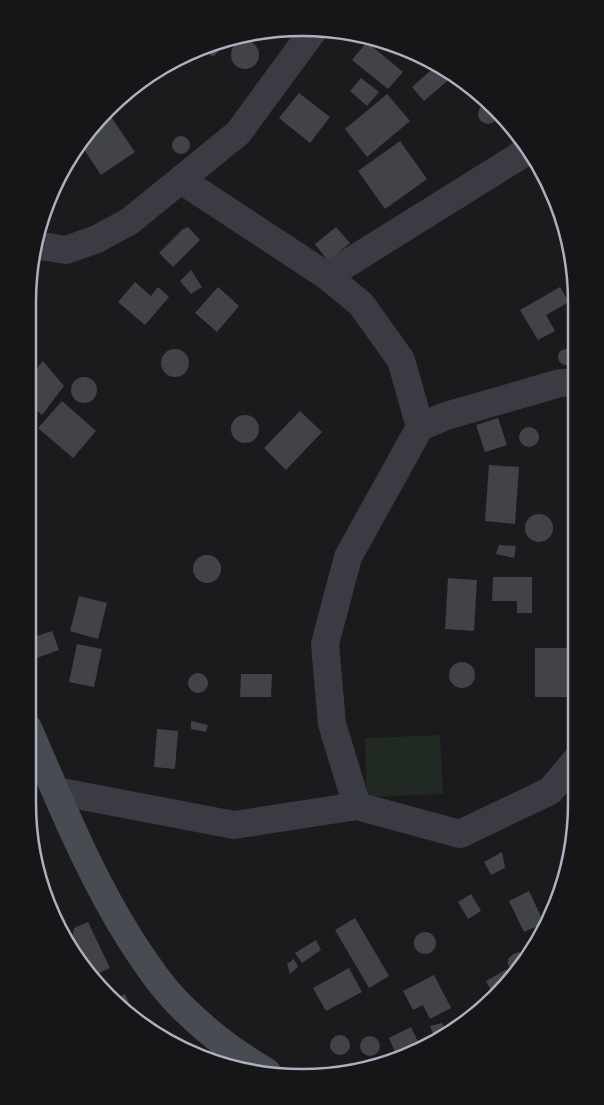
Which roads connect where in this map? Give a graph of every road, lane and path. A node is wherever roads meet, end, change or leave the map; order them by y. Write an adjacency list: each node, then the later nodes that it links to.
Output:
1 (310, 36): 3 (street)
2 (523, 154): 5 (street)
3 (181, 180): 4 (street); 5 (street)
4 (42, 246)
5 (327, 276): 7 (street)
6 (568, 383): 7 (street)
7 (420, 427): 11 (street)
8 (36, 746): 10 (street)
9 (568, 770): 11 (street)
10 (56, 791): 11 (street); 12 (street)
11 (357, 806)
12 (254, 1064)

